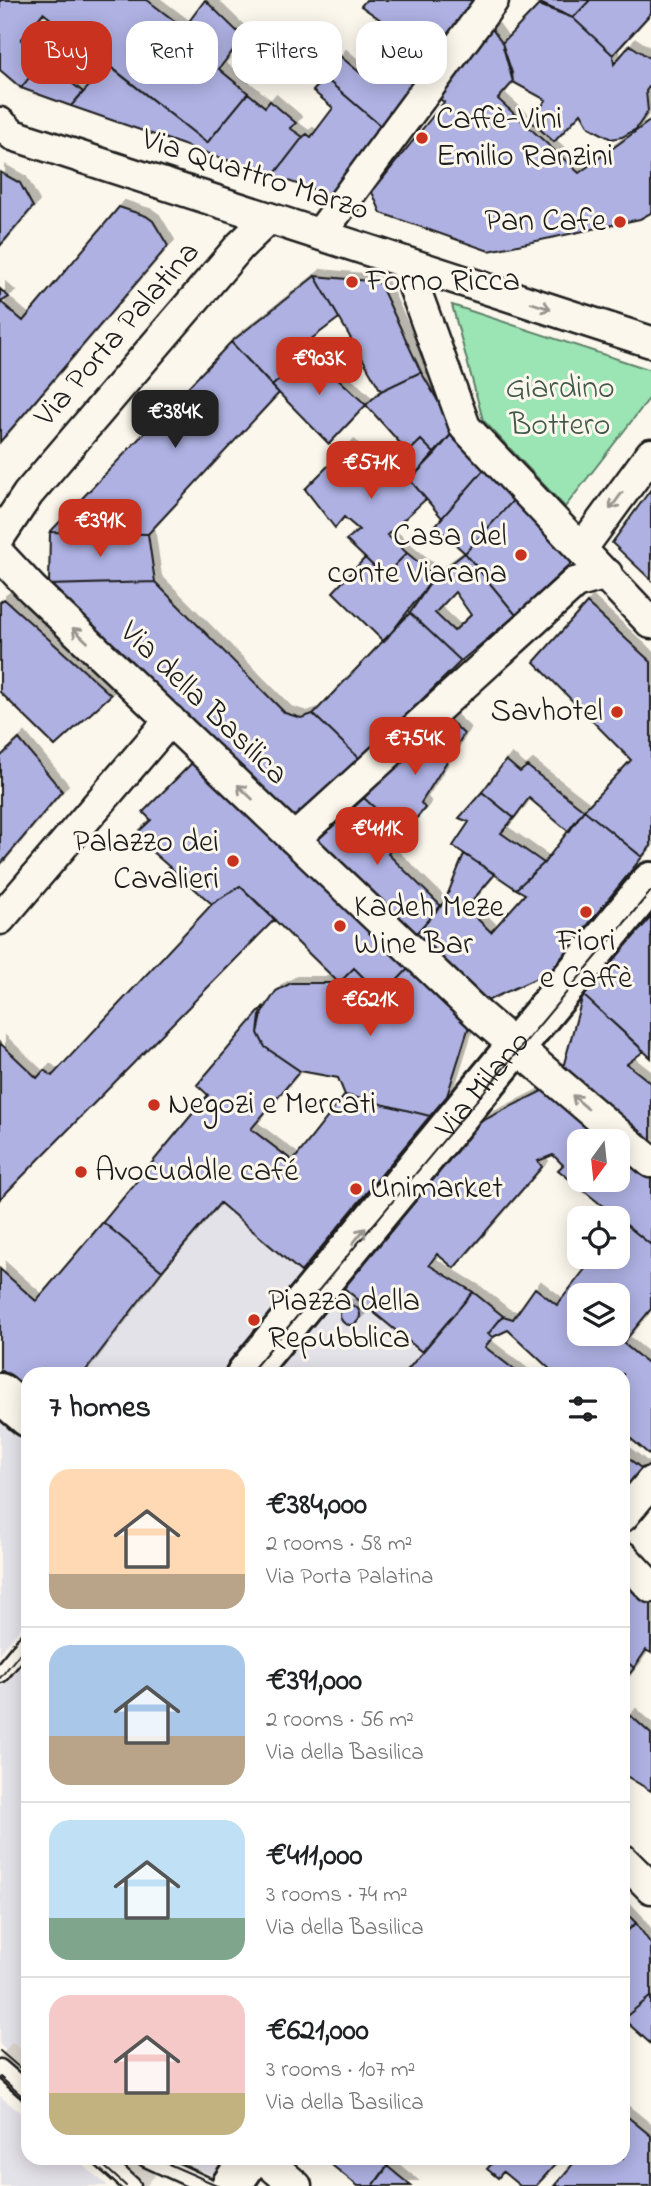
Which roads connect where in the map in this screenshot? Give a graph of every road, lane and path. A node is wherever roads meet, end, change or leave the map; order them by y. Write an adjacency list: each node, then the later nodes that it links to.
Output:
1 (493, 0): 4 (street)
2 (6, 129): 3 (street, Via Quattro Marzo)
3 (269, 218): 4 (street, Via Quattro Marzo); 8 (street, Via Porta Palatina)
4 (320, 234): 5 (street, Via Quattro Marzo)
5 (405, 262): 6 (street, Via Quattro Marzo, one-way to 6); 9 (street)
6 (651, 342)
7 (651, 454): 9 (street, one-way to 9)
8 (0, 536)
9 (582, 548): 11 (street)
10 (0, 555): 13 (street, Via della Basilica, one-way to 10)
11 (607, 574): 12 (street); 14 (street)
12 (651, 623)
13 (170, 720): 14 (street, Via della Basilica, one-way to 13); 16 (street)
14 (294, 839): 17 (street, Via della Basilica)
15 (651, 882): 17 (street, Via Milano)
16 (0, 919)
17 (514, 1045): 18 (street, Via della Basilica, one-way to 17); 19 (street, Via Milano, one-way to 17)
18 (651, 1162)
19 (252, 1367)
20 (0, 1393): 21 (street)
21 (21, 1412)
22 (651, 1482): 23 (street)
23 (630, 1508)
24 (630, 1564): 25 (street)
25 (651, 1587)
26 (21, 1648): 27 (lane)
27 (0, 1674)
28 (630, 1867): 29 (street)
29 (651, 1888)
30 (0, 2068): 31 (lane)
31 (21, 2086)
32 (109, 2165): 36 (lane)
33 (161, 2165): 37 (lane)
34 (245, 2165): 38 (street)
35 (271, 2165): 39 (street)
36 (132, 2186)
37 (207, 2186)
38 (231, 2186)
39 (296, 2186)

